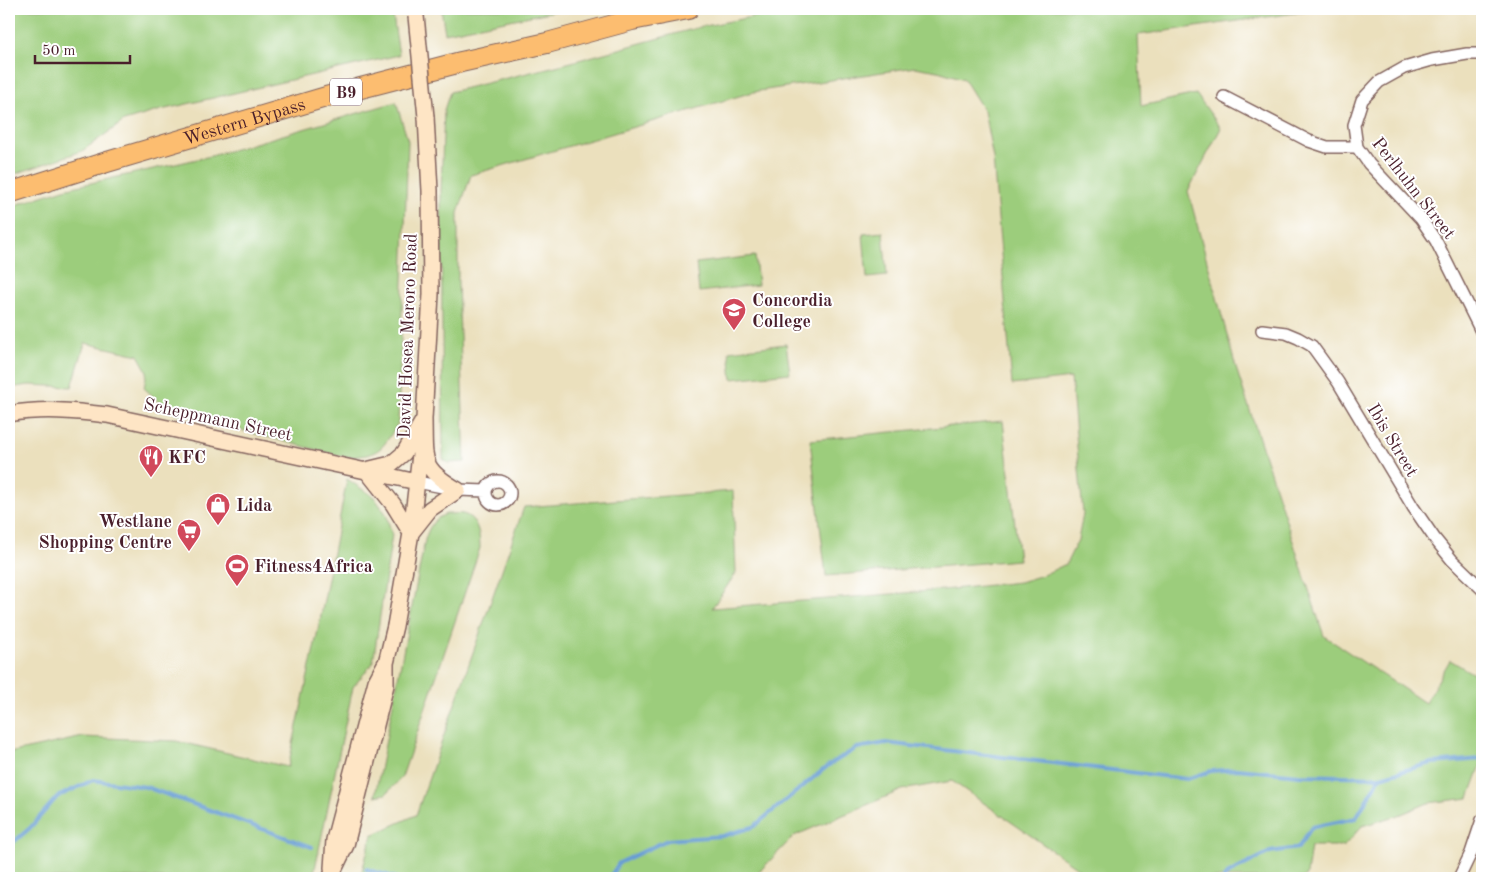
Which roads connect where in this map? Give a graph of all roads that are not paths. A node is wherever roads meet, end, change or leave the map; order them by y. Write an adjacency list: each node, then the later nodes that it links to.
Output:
1 (688, 9): 6 (highway, Western Bypass / B9)
2 (416, 13): 10 (main road, David Hosea Meroro Road, bridge)
3 (1482, 54): 5 (street, Perlhuhn Street)
4 (1224, 97): 5 (street)
5 (1357, 147): 8 (street, Perlhuhn Street)
6 (9, 193)
7 (1262, 330): 16 (street, Ibis Street)
8 (1482, 333)
9 (9, 414): 11 (main road, Scheppmann Street)
10 (424, 419): 11 (main road); 12 (main road, David Hosea Meroro Road); 13 (main road)
11 (366, 470): 12 (main road, Scheppmann Street); 15 (main road)
12 (417, 482): 13 (street); 15 (main road, David Hosea Meroro Road)
13 (458, 490): 14 (street); 15 (main road)
14 (486, 491)
15 (410, 533): 18 (main road, David Hosea Meroro Road)
16 (1482, 589)
17 (1482, 820): 19 (street)
18 (331, 877)
19 (1459, 878)

